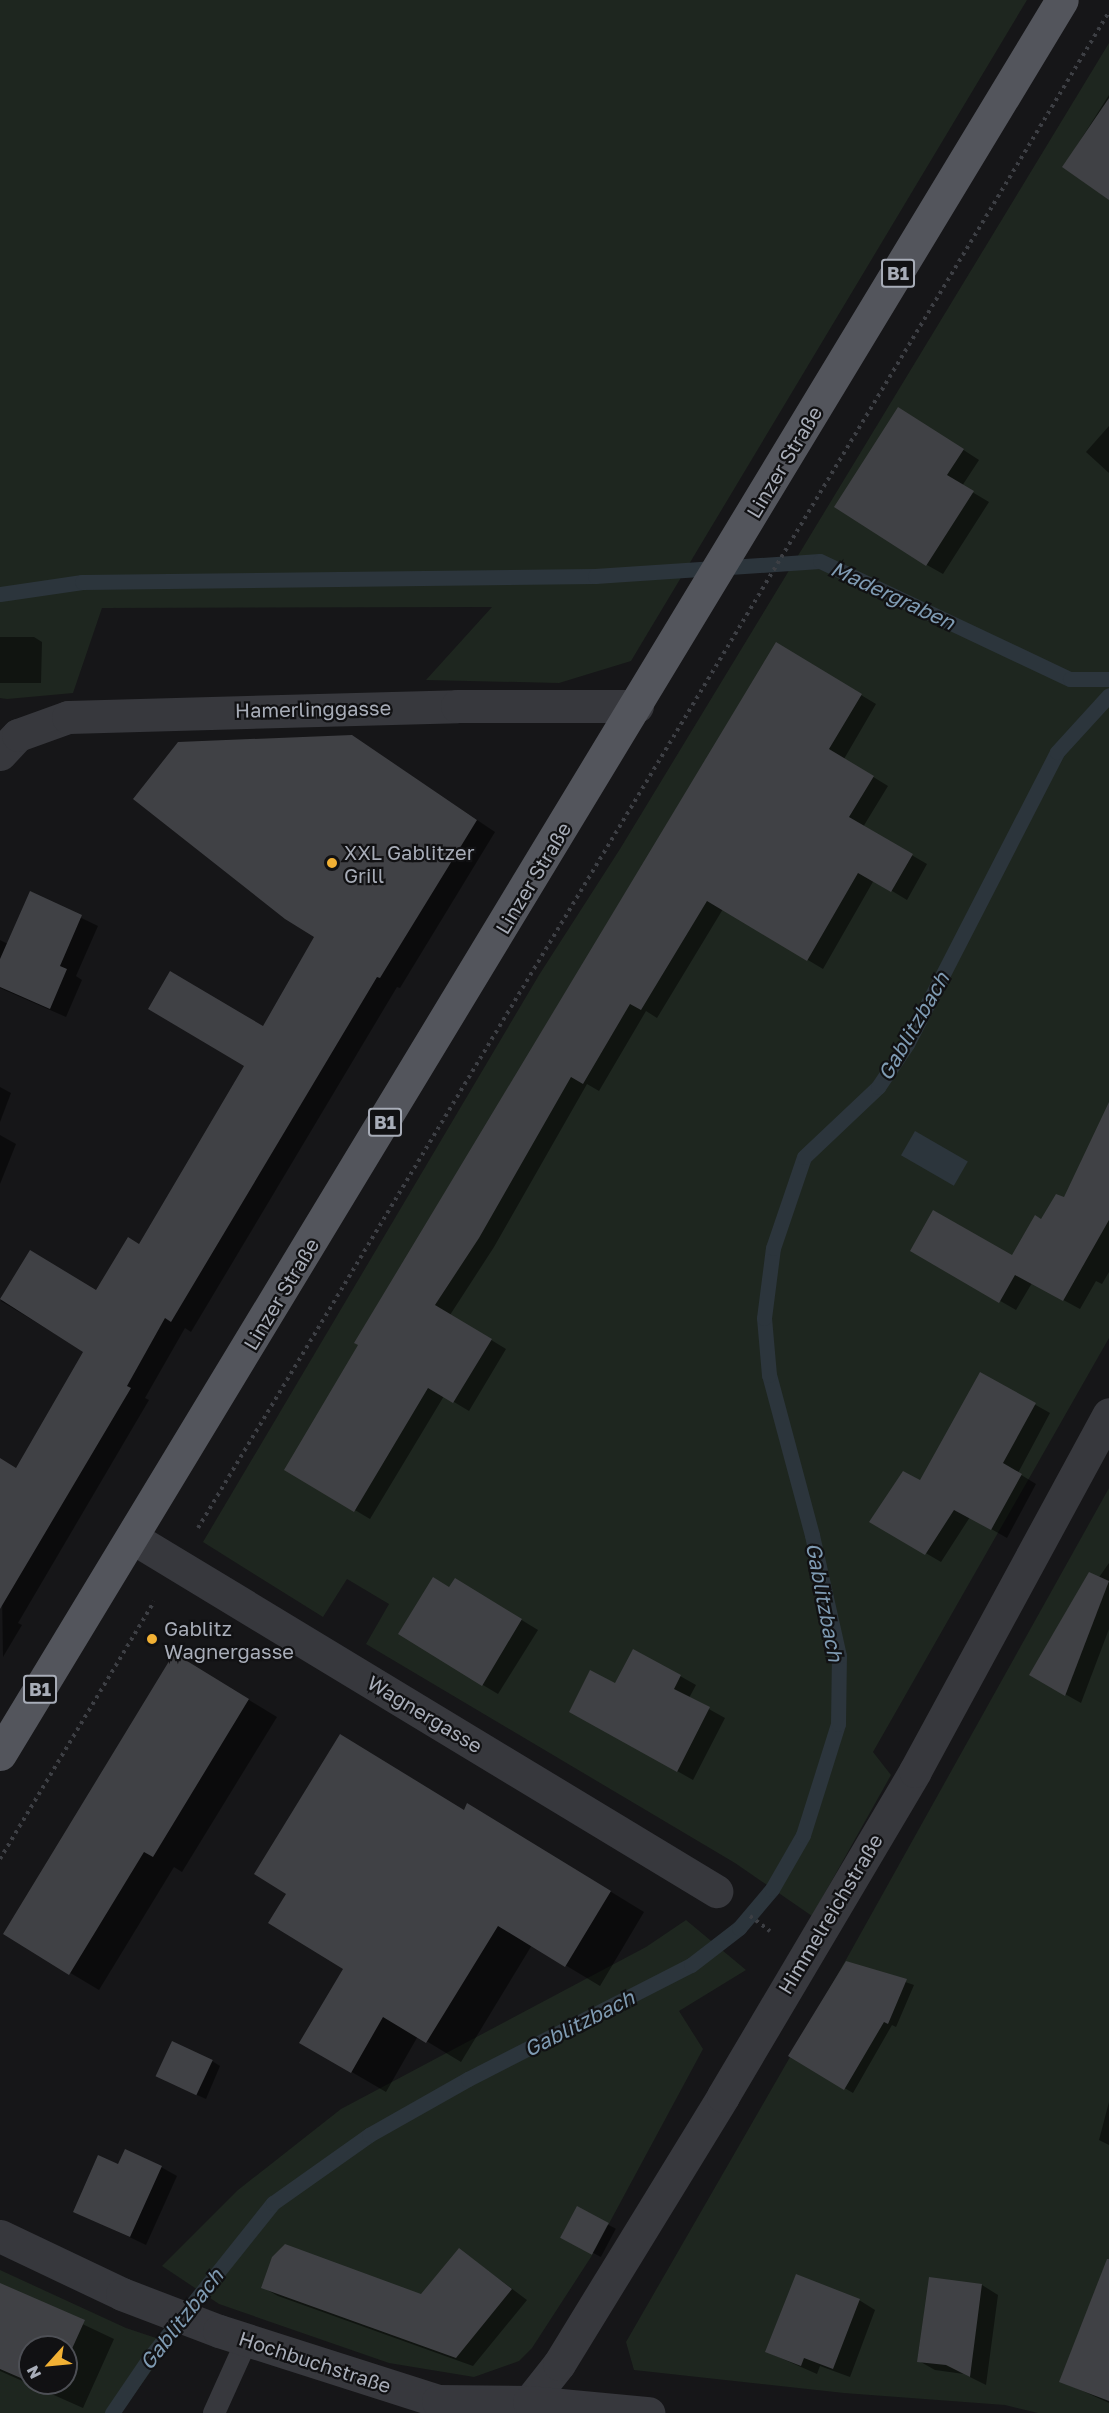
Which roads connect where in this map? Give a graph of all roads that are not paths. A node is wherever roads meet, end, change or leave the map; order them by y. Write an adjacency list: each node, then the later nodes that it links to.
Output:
1 (1062, 0): 2 (main road, Linzer Straße / B1)
2 (637, 706): 3 (street, Hamerlinggasse); 5 (main road, Linzer Straße / B1)
3 (6, 740)
4 (1109, 1414): 10 (street, Himmelreichstraße)
5 (133, 1538): 6 (main road, Linzer Straße / B1); 7 (street, Wagnergasse)
6 (0, 1754)
7 (716, 1891)
8 (0, 2236): 9 (street, Hochbuchstraße)
9 (233, 2336): 11 (street, Hochbuchstraße); 12 (lane)
10 (529, 2402): 11 (street, Hochbuchstraße); 13 (street, Hochbuchstraße)
11 (435, 2407)
12 (214, 2413)
13 (648, 2413)

